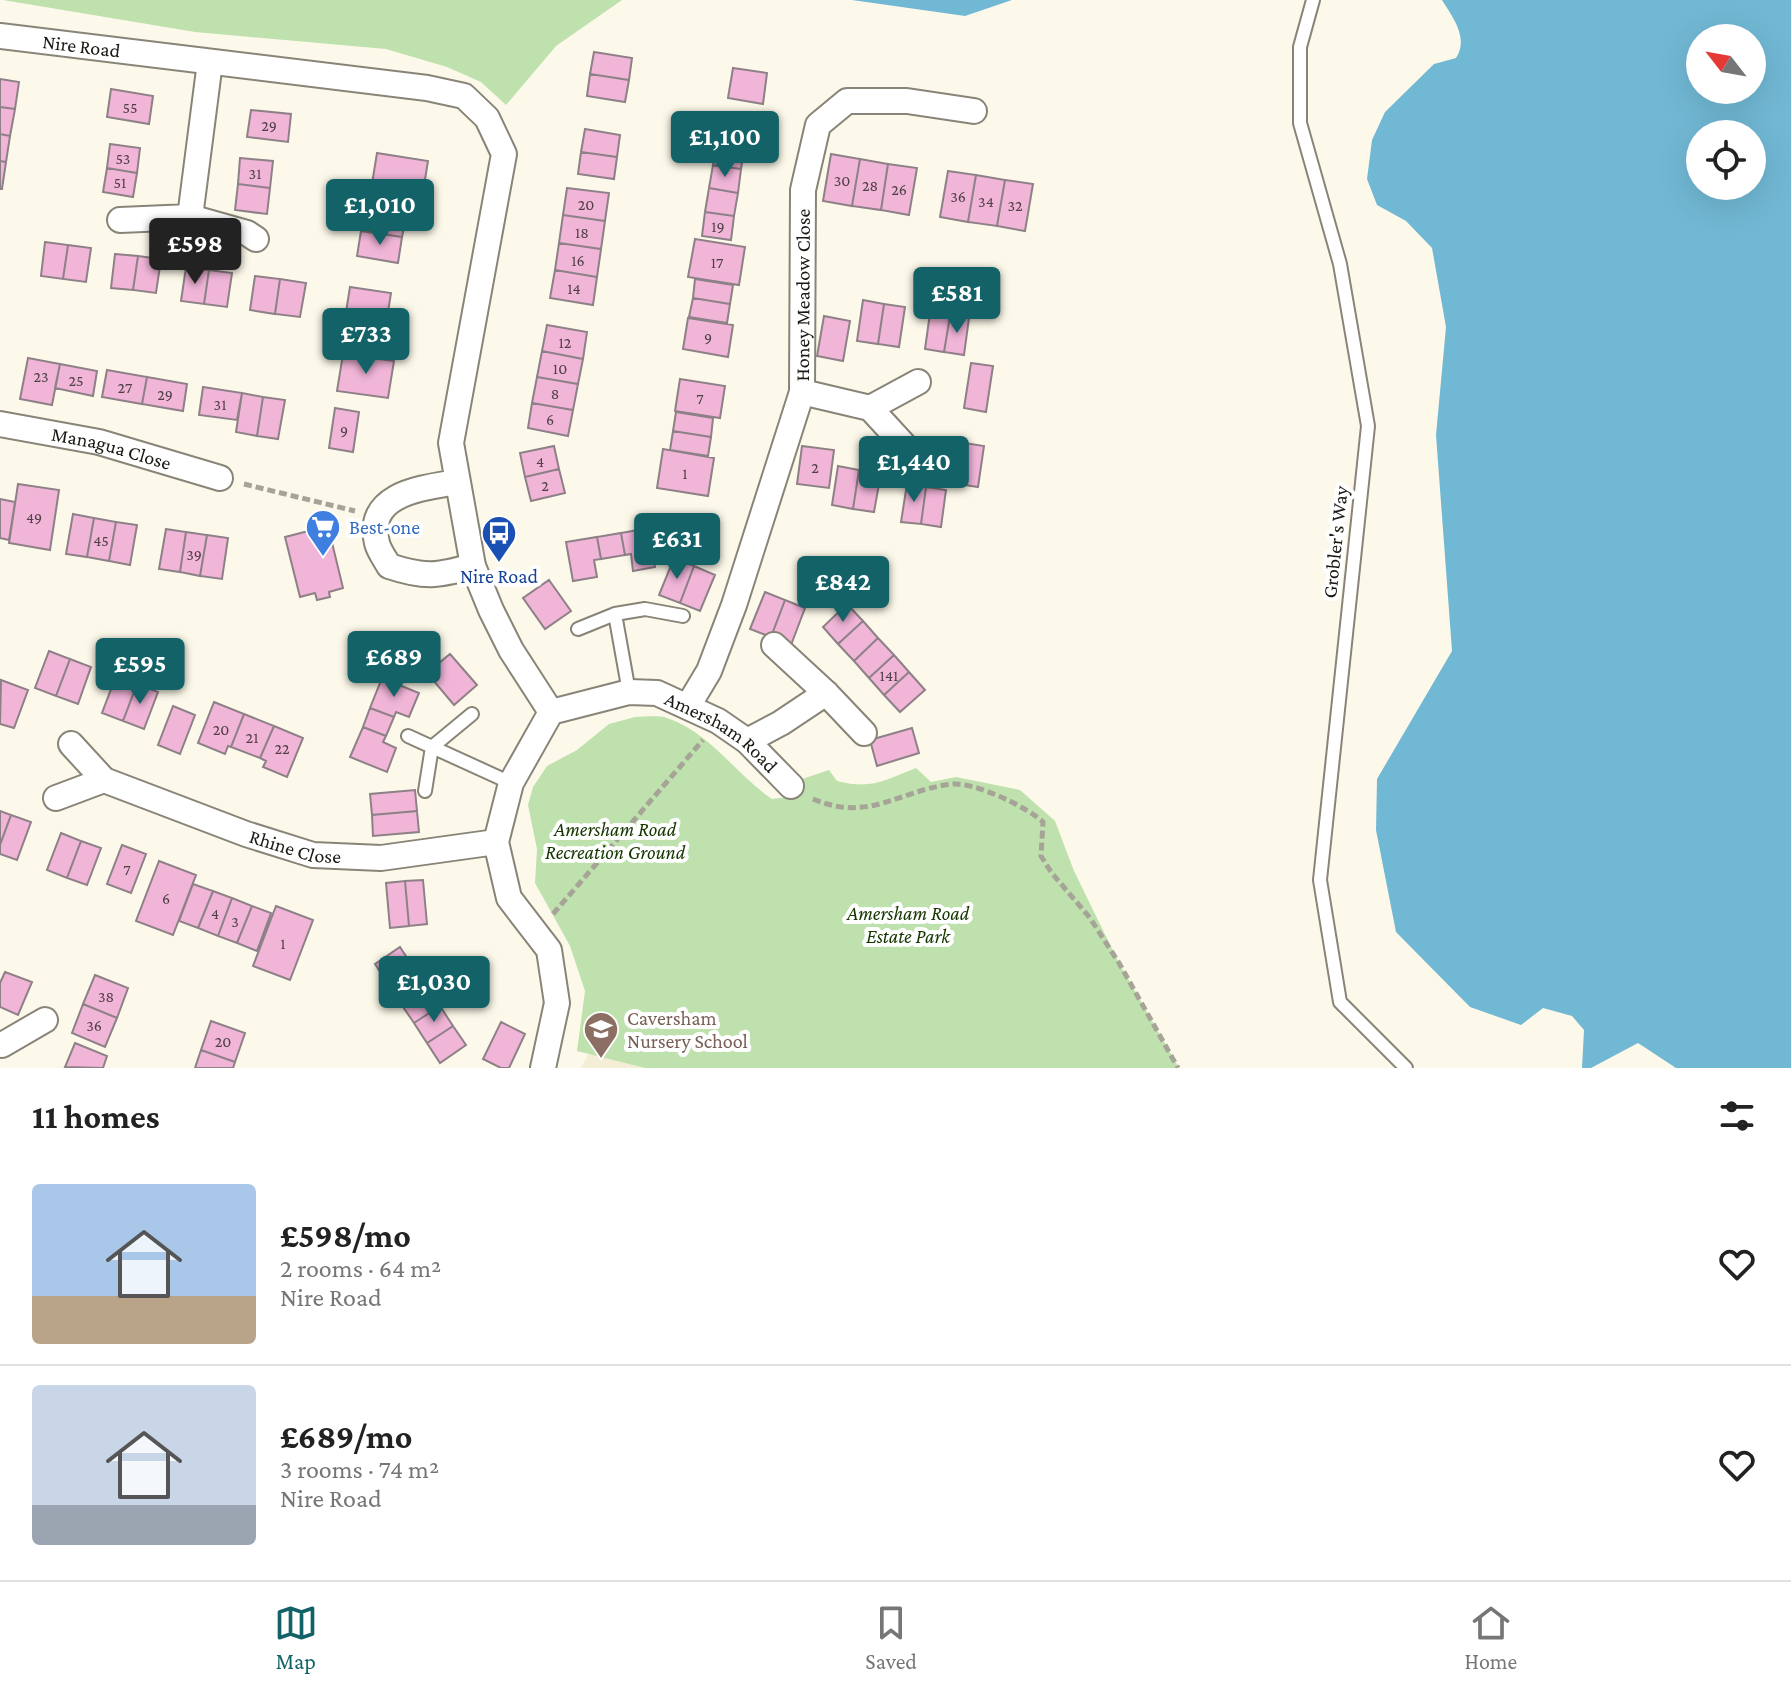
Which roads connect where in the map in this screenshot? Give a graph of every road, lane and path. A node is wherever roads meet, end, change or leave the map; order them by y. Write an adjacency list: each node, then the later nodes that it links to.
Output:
1 (1313, 0): 43 (lane, Grobler's Way)
2 (0, 36): 3 (street, Nire Road)
3 (210, 62): 5 (street); 14 (street, Nire Road)
4 (974, 111): 9 (street, Honey Meadow Close)
5 (190, 217): 6 (street); 7 (street)
6 (120, 220)
7 (256, 239)
8 (918, 382): 10 (street)
9 (802, 392): 10 (street, Honey Meadow Close); 23 (street, Honey Meadow Close)
10 (870, 408): 12 (street)
11 (0, 424): 13 (street, Managua Close)
12 (904, 445)
13 (220, 478): 15 (path)
14 (457, 482): 15 (street); 16 (street, Nire Road)
15 (378, 517): 16 (street)
16 (473, 566): 24 (street, Nire Road)
17 (615, 614): 18 (lane); 19 (lane); 21 (lane)
18 (683, 616)
19 (578, 629)
20 (774, 645): 22 (street)
21 (629, 692): 23 (street, Amersham Road); 24 (street, Amersham Road)
22 (826, 693): 27 (street); 29 (street)
23 (688, 706): 26 (street, Amersham Road)
24 (551, 712): 33 (street)
25 (472, 714): 31 (lane)
26 (718, 721): 29 (street, Amersham Road); 38 (path)
27 (864, 733)
28 (408, 736): 31 (lane)
29 (747, 741): 34 (street, Amersham Road)
30 (71, 744): 32 (street, Rhine Close)
31 (432, 747): 33 (lane); 35 (lane)
32 (104, 780): 36 (street); 37 (street, Rhine Close)
33 (511, 783): 37 (street)
34 (791, 786): 42 (path)
35 (425, 791)
36 (56, 798)
37 (496, 842): 38 (street)
38 (535, 932): 41 (street)
39 (45, 1020): 40 (street)
40 (2, 1052)
41 (543, 1068)
42 (1178, 1068)
43 (1406, 1068)

